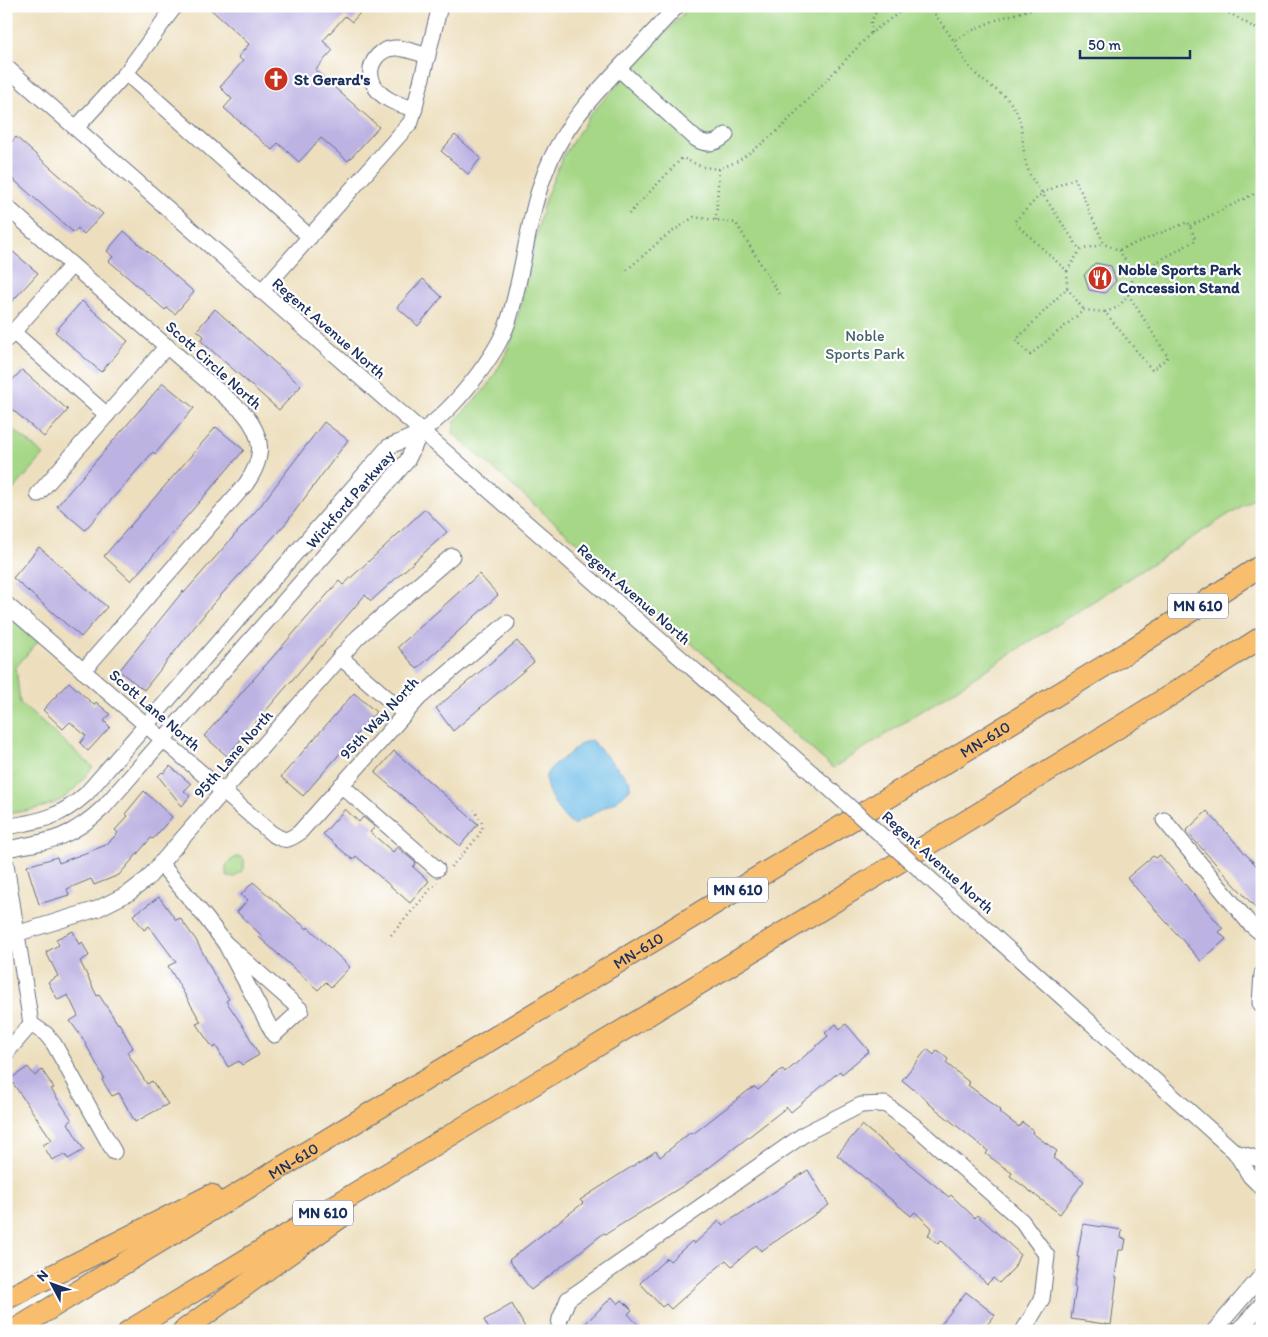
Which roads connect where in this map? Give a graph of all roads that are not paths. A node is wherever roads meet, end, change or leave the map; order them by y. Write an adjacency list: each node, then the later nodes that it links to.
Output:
1 (175, 6): 7 (street)
2 (440, 6): 4 (street)
3 (677, 6): 6 (street)
4 (428, 56): 8 (street); 8 (street)
5 (6, 67): 9 (street, Regent Avenue North)
6 (619, 69): 10 (street); 18 (street)
7 (126, 73): 9 (street); 12 (street)
8 (415, 109): 12 (street)
9 (76, 128): 14 (street, Regent Avenue North)
10 (726, 136)
11 (6, 206): 13 (street, Scott Circle North)
12 (310, 237): 14 (street)
13 (72, 265): 15 (street); 16 (street, Scott Circle North)
14 (261, 292): 18 (street, Regent Avenue North)
15 (10, 336): 17 (street)
16 (167, 346): 17 (street); 28 (street, Scott Circle North)
17 (107, 415): 19 (street)
18 (421, 432): 30 (street, Wickford Parkway); 31 (street, Wickford Parkway); 51 (street, Regent Avenue North, bridge)
19 (38, 494)
20 (1262, 553): 26 (highway)
21 (452, 556): 27 (street, 95th Lane North)
22 (1262, 565): 26 (highway, MN-610 / MN 610)
23 (6, 604): 28 (street, Scott Lane North)
24 (507, 623): 29 (street, 95th Way North)
25 (1262, 637): 48 (highway, MN 610)
26 (1134, 648): 49 (highway, MN-610 / MN 610)
27 (340, 657): 29 (street); 33 (street, 95th Lane North)
28 (83, 671): 30 (street, Scott Lane North)
29 (404, 713): 32 (street, 95th Way North)
30 (146, 725): 31 (street, Scott Lane North); 35 (street, Wickford Parkway)
31 (162, 740): 33 (street, Scott Lane North); 37 (street, Wickford Parkway)
32 (341, 785): 36 (street, 95th Way North); 40 (street)
33 (223, 792): 36 (street, Scott Lane North); 38 (street, 95th Lane North)
34 (1164, 820): 41 (street)
35 (6, 827)
36 (283, 840)
37 (6, 849)
38 (160, 863): 42 (street, 95th Lane North); 43 (street)
39 (6, 864): 42 (street)
40 (437, 869)
41 (1262, 934)
42 (12, 936): 46 (street)
43 (225, 943): 43 (street)
44 (1262, 974): 45 (street)
45 (1262, 1005)
46 (31, 1024): 47 (street); 50 (street)
47 (6, 1053)
48 (518, 1095): 58 (highway, MN 610); 59 (highway)
49 (341, 1131): 55 (highway); 57 (highway, MN-610 / MN 610)
50 (114, 1152)
51 (1235, 1152): 52 (street, Regent Avenue North); 53 (street, Regent Avenue North)
52 (1262, 1160)
53 (1262, 1188)
54 (1262, 1275): 62 (street)
55 (6, 1299)
56 (1262, 1304): 63 (street)
57 (13, 1331)
58 (129, 1331)
59 (183, 1331)
60 (558, 1331): 61 (street)
61 (1023, 1331)
62 (1214, 1331)
63 (1238, 1331)

